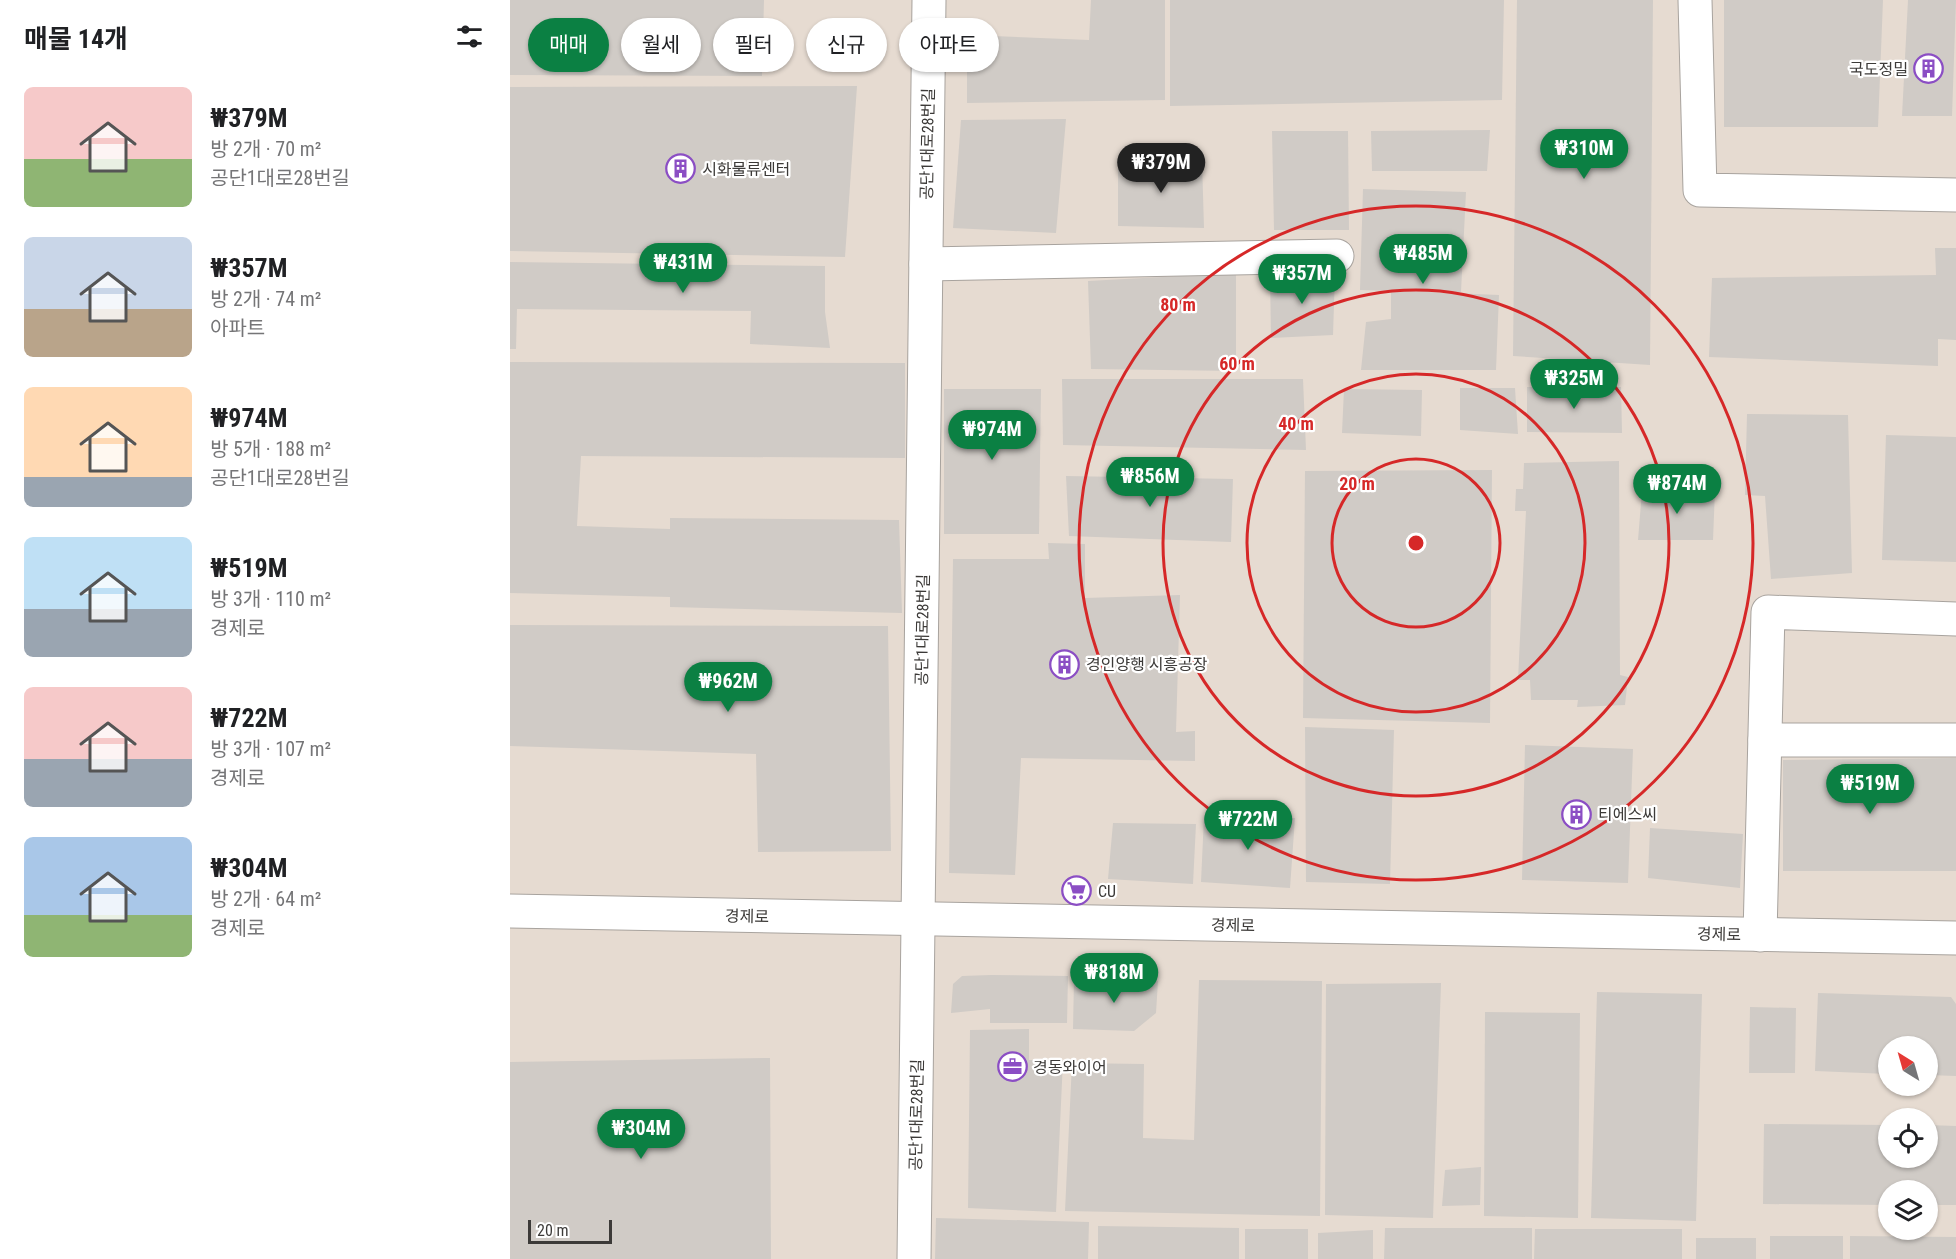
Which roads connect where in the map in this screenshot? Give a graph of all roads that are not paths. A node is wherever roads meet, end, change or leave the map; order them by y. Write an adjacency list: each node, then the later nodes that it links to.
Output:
1 (929, 0): 5 (street, 공단1대로28번길)
2 (1695, 0): 3 (street)
3 (1956, 195)
4 (1337, 256): 5 (street)
5 (926, 264): 10 (street, 공단1대로28번길)
6 (1956, 619): 7 (street)
7 (1765, 740): 8 (street); 11 (street)
8 (1956, 740)
9 (510, 911): 10 (street, 경제로)
10 (918, 919): 11 (street, 경제로); 13 (street, 공단1대로28번길)
11 (1760, 935): 12 (street, 경제로)
12 (1956, 939)
13 (914, 1259)

